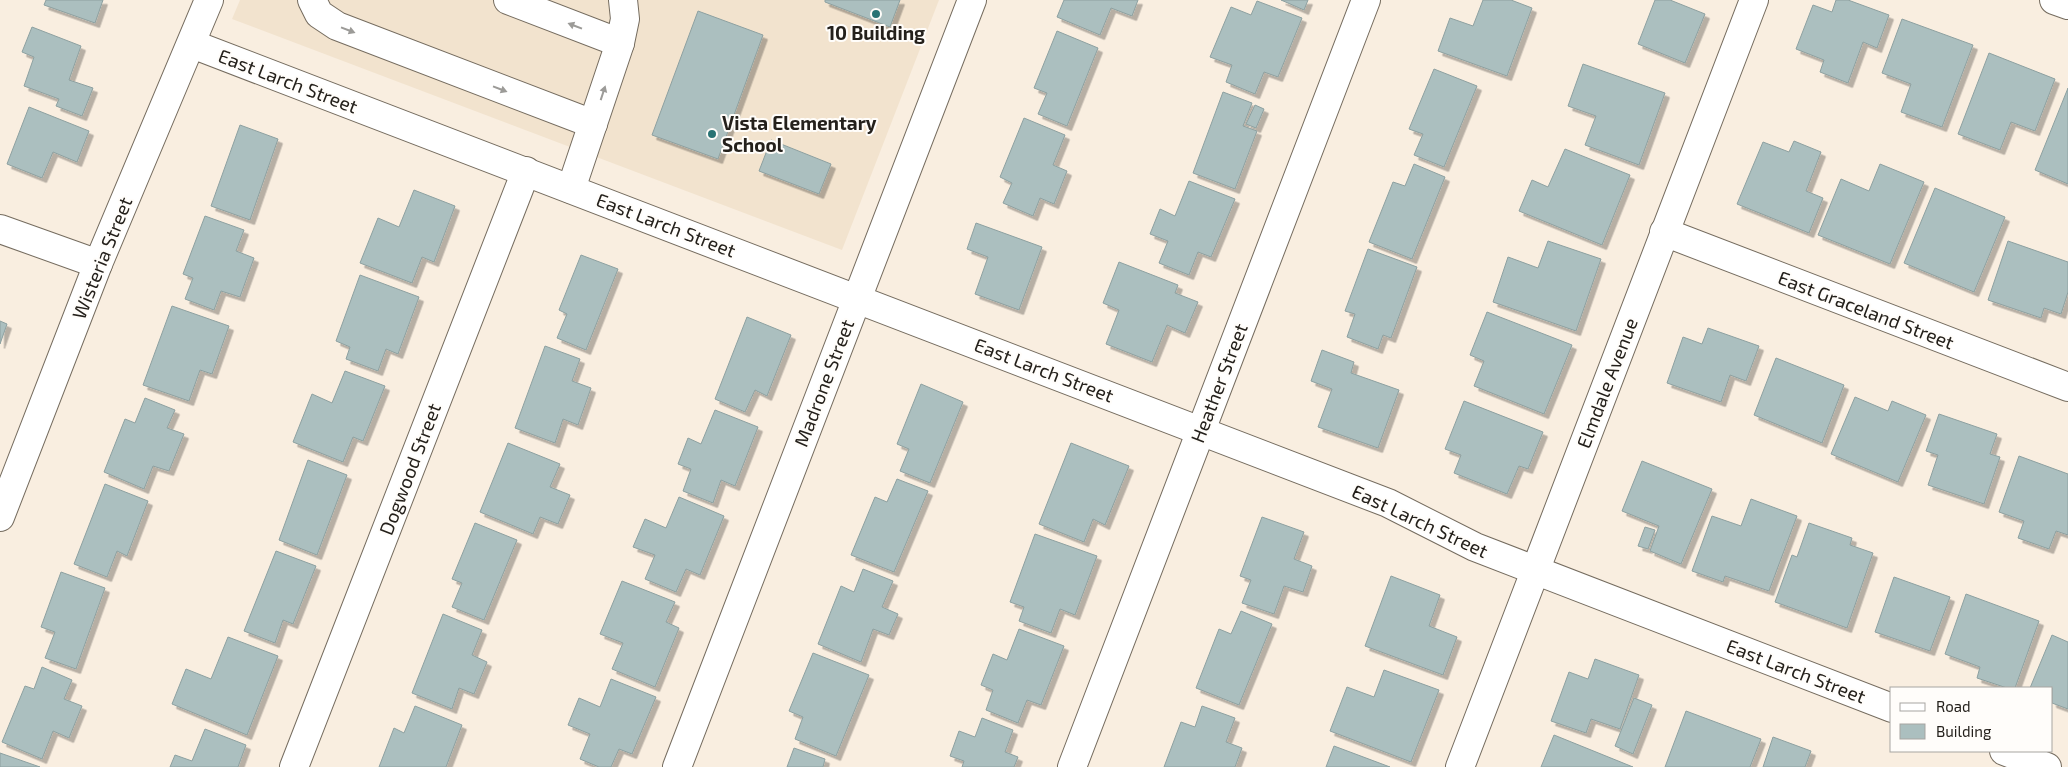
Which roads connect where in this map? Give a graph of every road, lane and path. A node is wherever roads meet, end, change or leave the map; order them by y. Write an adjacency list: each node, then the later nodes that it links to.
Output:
1 (209, 0): 11 (street, Wisteria Street)
2 (312, 0): 12 (street, one-way to 12)
3 (508, 0): 10 (street, one-way to 3)
4 (623, 0): 10 (street)
5 (972, 0): 18 (street, Madrone Street)
6 (1366, 0): 20 (street, Heather Street)
7 (1754, 0): 16 (street, Elmdale Avenue)
8 (2054, 0): 9 (street)
9 (2068, 5)
10 (620, 43): 12 (street, one-way to 10)
11 (192, 44): 13 (street, East Larch Street); 17 (street, Wisteria Street)
12 (593, 124): 14 (street)
13 (526, 171): 14 (street, East Larch Street); 25 (street, Dogwood Street)
14 (571, 189): 18 (street, East Larch Street)
15 (0, 229): 17 (street)
16 (1664, 232): 19 (street, East Graceland Street); 22 (street, Elmdale Avenue)
17 (98, 264): 21 (street, Wisteria Street)
18 (857, 299): 20 (street, East Larch Street); 26 (street, Madrone Street)
19 (2068, 387)
20 (1201, 430): 22 (street, East Larch Street); 27 (street, Heather Street)
21 (0, 517)
22 (1535, 571): 23 (street, East Larch Street); 28 (street, Elmdale Avenue)
23 (1890, 707)
24 (2007, 752): 29 (street)
25 (294, 767)
26 (677, 767)
27 (1072, 767)
28 (1460, 767)
29 (2046, 767)

